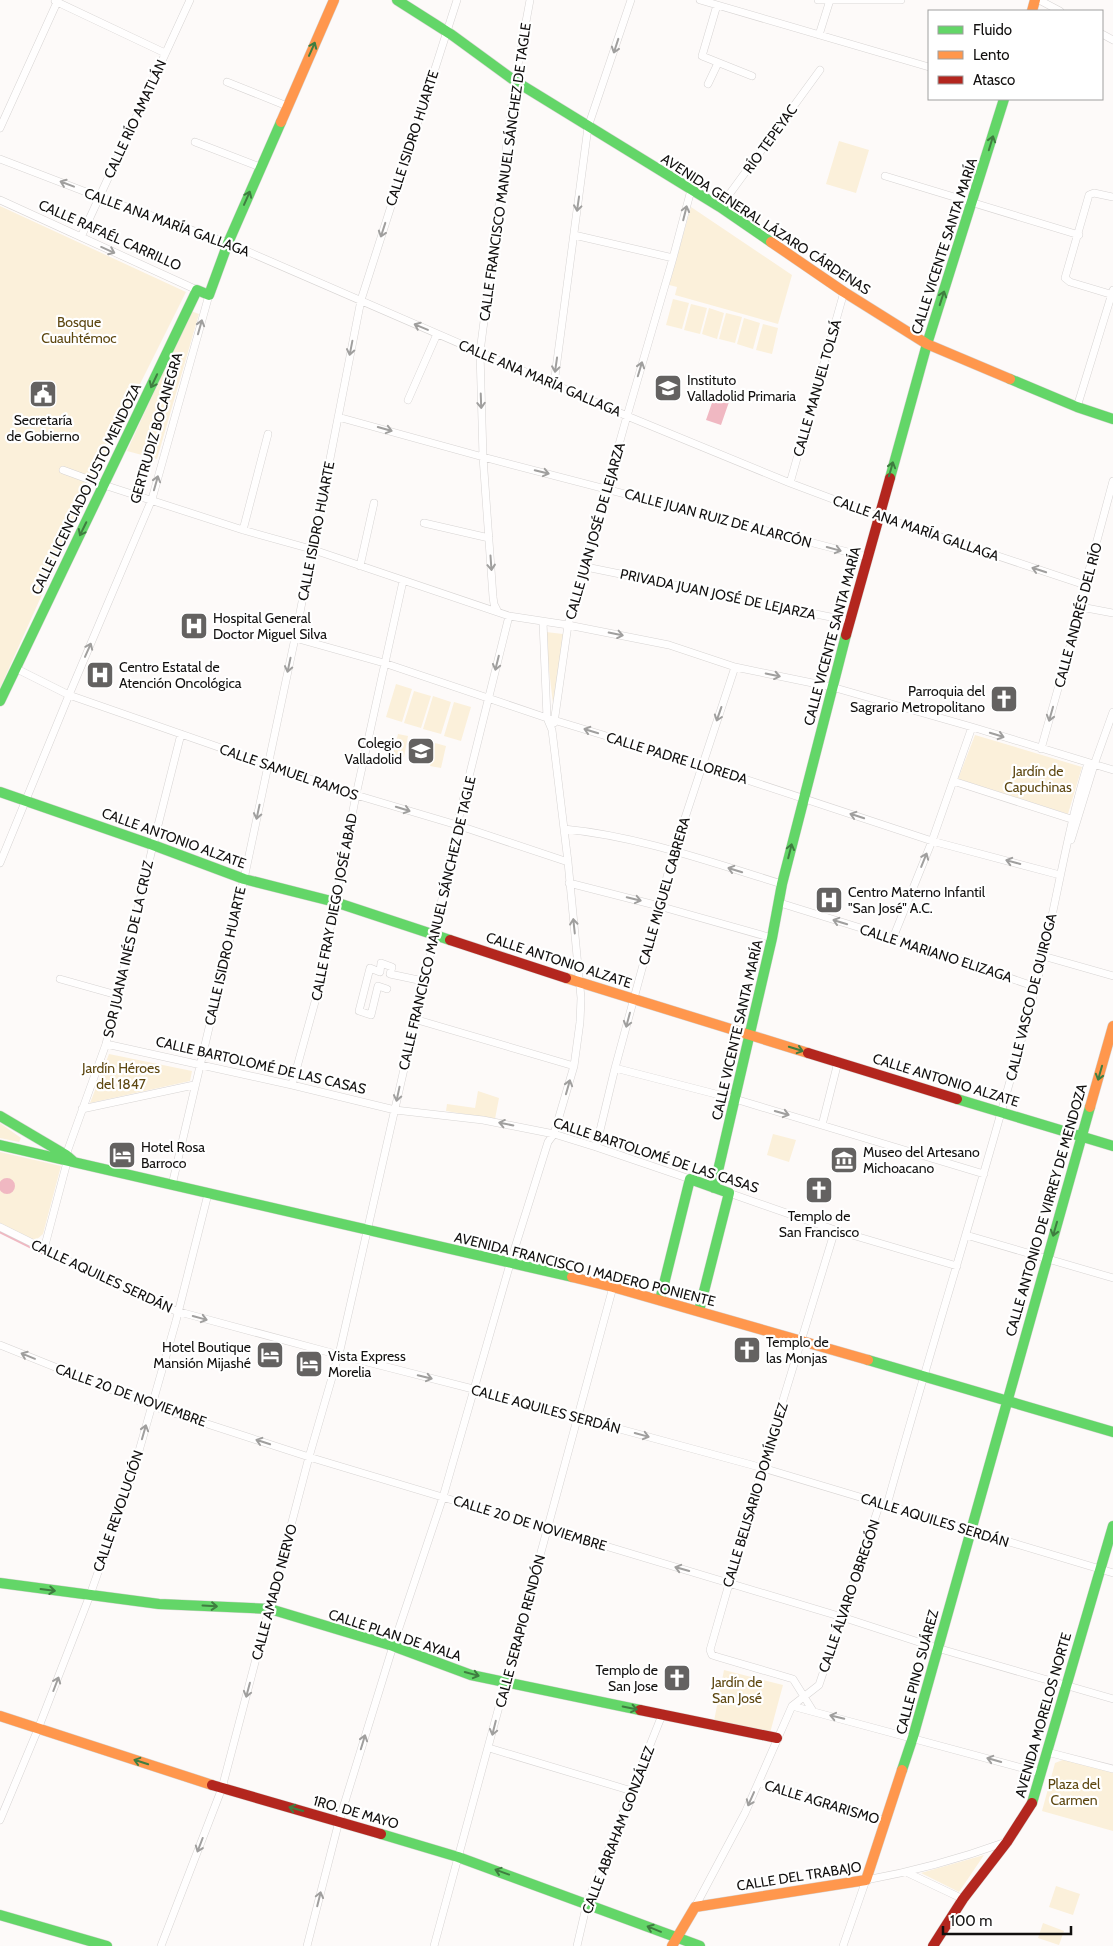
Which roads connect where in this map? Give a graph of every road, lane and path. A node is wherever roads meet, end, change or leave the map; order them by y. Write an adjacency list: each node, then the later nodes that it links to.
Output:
1 (190, 0): 17 (street, CALLE RÍO AMATLÁN)
2 (334, 0): 26 (street, GERTRUDIZ BOCANEGRA, one-way to 2)
3 (397, 0): 15 (street, AVENIDA GENERAL LÁZARO CÁRDENAS)
4 (457, 0): 15 (street, CALLE ISIDRO HUARTE)
5 (530, 0): 22 (street, CALLE FRANCISCO MANUEL SÁNCHEZ DE TAGLE)
6 (631, 0): 28 (street, one-way to 28)
7 (700, 0): 13 (street)
8 (818, 0): 12 (street)
9 (901, 0): 12 (street)
10 (1039, 0): 14 (street)
11 (57, 1): 17 (street); 27 (street)
12 (830, 1): 16 (street)
13 (717, 5): 16 (street); 18 (street)
14 (1058, 10)
15 (446, 32): 22 (street, AVENIDA GENERAL LÁZARO CÁRDENAS); 48 (street, CALLE ISIDRO HUARTE, one-way to 48)
16 (820, 35): 19 (street)
17 (165, 54): 34 (street, CALLE RÍO AMATLÁN)
18 (718, 63): 21 (street); 24 (street)
19 (928, 67)
20 (820, 70): 38 (street, RÍO TEPEYAC)
21 (752, 76)
22 (515, 81): 28 (street, AVENIDA GENERAL LÁZARO CÁRDENAS); 51 (street, CALLE FRANCISCO MANUEL SÁNCHEZ DE TAGLE)
23 (227, 82): 26 (street)
24 (708, 84)
25 (1004, 100): 37 (street, CALLE VICENTE SANTA MARÍA, one-way to 25)
26 (287, 106): 31 (street, GERTRUDIZ BOCANEGRA)
27 (0, 128)
28 (588, 128): 33 (street, AVENIDA GENERAL LÁZARO CÁRDENAS); 39 (street, one-way to 39)
29 (195, 142): 31 (street)
30 (0, 159): 34 (street, CALLE ANA MARÍA GALLAGA, one-way to 30)
31 (260, 168): 42 (street, GERTRUDIZ BOCANEGRA, one-way to 31)
32 (885, 176): 37 (street)
33 (691, 190): 38 (street, AVENIDA GENERAL LÁZARO CÁRDENAS); 43 (street, CALLE JUAN JOSÉ DE LEJARZA, one-way to 33)
34 (99, 197): 41 (street, CALLE RÍO AMATLÁN); 42 (street, CALLE ANA MARÍA GALLAGA)
35 (1113, 197): 40 (street)
36 (0, 200): 41 (street, CALLE RAFAÉL CARRILLO)
37 (972, 203): 40 (street); 50 (street, CALLE VICENTE SANTA MARÍA, one-way to 37)
38 (720, 208): 45 (street, AVENIDA GENERAL LÁZARO CÁRDENAS)
39 (574, 235): 43 (street); 52 (street, one-way to 52)
40 (1078, 235): 46 (street)
41 (81, 237): 44 (street, CALLE RAFAÉL CARRILLO, one-way to 44)
42 (228, 243): 47 (street, GERTRUDIZ BOCANEGRA); 48 (street, CALLE ANA MARÍA GALLAGA)
43 (674, 258): 55 (street, CALLE JUAN JOSÉ DE LEJARZA, one-way to 43)
44 (197, 290): 47 (street, CALLE RAFAÉL CARRILLO); 63 (street, CALLE LICENCIADO JUSTO MENDOZA, one-way to 63)
45 (844, 292): 50 (street, AVENIDA GENERAL LÁZARO CÁRDENAS); 62 (street, CALLE MANUEL TOLSÁ)
46 (1113, 293): 54 (street)
47 (209, 294): 65 (street, GERTRUDIZ BOCANEGRA, one-way to 47)
48 (361, 300): 49 (street, CALLE ANA MARÍA GALLAGA, one-way to 48); 56 (street, CALLE ISIDRO HUARTE, one-way to 56)
49 (438, 334): 51 (street, CALLE ANA MARÍA GALLAGA); 53 (street)
50 (927, 344): 54 (street, AVENIDA GENERAL LÁZARO CÁRDENAS); 67 (street, CALLE VICENTE SANTA MARÍA, one-way to 50)
51 (480, 352): 52 (street, CALLE ANA MARÍA GALLAGA); 59 (street, CALLE FRANCISCO MANUEL SÁNCHEZ DE TAGLE, one-way to 59)
52 (554, 384): 55 (street, CALLE ANA MARÍA GALLAGA)
53 (408, 400)
54 (1077, 407): 57 (street, AVENIDA GENERAL LÁZARO CÁRDENAS)
55 (626, 416): 62 (street, CALLE ANA MARÍA GALLAGA); 64 (street, CALLE JUAN JOSÉ DE LEJARZA)
56 (338, 417): 59 (street, CALLE JUAN RUIZ DE ALARCÓN, one-way to 59); 71 (street, CALLE ISIDRO HUARTE)
57 (1113, 419)
58 (268, 434): 69 (street)
59 (483, 457): 64 (street, CALLE JUAN RUIZ DE ALARCÓN, one-way to 64); 70 (street, CALLE FRANCISCO MANUEL SÁNCHEZ DE TAGLE)
60 (63, 470): 63 (street)
61 (1113, 481): 76 (street, CALLE ANDRÉS DEL RÍO)
62 (790, 483): 67 (street, CALLE ANA MARÍA GALLAGA)
63 (104, 485): 65 (street); 87 (street, CALLE LICENCIADO JUSTO MENDOZA, one-way to 87)
64 (607, 489): 72 (street, CALLE JUAN RUIZ DE ALARCÓN, one-way to 72); 74 (street, CALLE JUAN JOSÉ DE LEJARZA)
65 (152, 499): 69 (street); 89 (street, GERTRUDIZ BOCANEGRA, one-way to 65)
66 (374, 503): 73 (street)
67 (878, 516): 72 (street, CALLE VICENTE SANTA MARÍA); 76 (street, CALLE ANA MARÍA GALLAGA, one-way to 67)
68 (424, 523): 70 (street)
69 (243, 530): 71 (street)
70 (489, 538): 78 (street, CALLE FRANCISCO MANUEL SÁNCHEZ DE TAGLE, one-way to 78)
71 (312, 549): 73 (street); 84 (street, CALLE ISIDRO HUARTE)
72 (867, 558): 81 (street, CALLE VICENTE SANTA MARÍA)
73 (360, 566): 75 (street)
74 (586, 567): 81 (street, PRIVADA JUAN JOSÉ DE LEJARZA); 83 (street, CALLE JUAN JOSÉ DE LEJARZA)
75 (403, 580): 78 (street); 85 (street, CALLE FRAY DIEGO JOSÉ ABAD)
76 (1085, 585): 77 (street, CALLE ANDRÉS DEL RÍO)
77 (1082, 606): 79 (street); 98 (street, CALLE ANDRÉS DEL RÍO, one-way to 98)
78 (498, 612): 80 (street)
79 (1113, 613)
80 (509, 616): 82 (street); 90 (street, CALLE FRANCISCO MANUEL SÁNCHEZ DE TAGLE, one-way to 90)
81 (850, 621): 88 (street, CALLE VICENTE SANTA MARÍA)
82 (543, 622): 83 (street); 93 (street, CALLE JUAN JOSÉ DE LEJARZA)
83 (568, 625): 86 (street, one-way to 86); 94 (street, CALLE JUAN JOSÉ DE LEJARZA)
84 (295, 638): 85 (street, CALLE PADRE LLOREDA); 99 (street, CALLE ISIDRO HUARTE, one-way to 99)
85 (384, 663): 90 (street, CALLE PADRE LLOREDA); 105 (street, CALLE FRAY DIEGO JOSÉ ABAD)
86 (735, 667): 88 (street, one-way to 88); 101 (street, CALLE MIGUEL CABRERA, one-way to 101)
87 (15, 668): 89 (street, CALLE SAMUEL RAMOS); 91 (street, CALLE LICENCIADO JUSTO MENDOZA)
88 (832, 687): 95 (street); 106 (street, CALLE VICENTE SANTA MARÍA)
89 (69, 694): 97 (street, CALLE SAMUEL RAMOS); 107 (street, GERTRUDIZ BOCANEGRA)
90 (488, 697): 93 (street, CALLE PADRE LLOREDA); 109 (street, CALLE FRANCISCO MANUEL SÁNCHEZ DE TAGLE)
91 (0, 701)
92 (1113, 712): 100 (street, CALLE VASCO DE QUIROGA)
93 (547, 718): 94 (street, CALLE PADRE LLOREDA); 96 (street, CALLE JUAN JOSÉ DE LEJARZA)
94 (555, 720): 96 (street, CALLE JUAN JOSÉ DE LEJARZA); 101 (street, CALLE PADRE LLOREDA, one-way to 94)
95 (972, 727): 98 (street, one-way to 98); 103 (street)
96 (552, 730): 110 (street, CALLE JUAN JOSÉ DE LEJARZA)
97 (181, 734): 99 (street, CALLE SAMUEL RAMOS); 112 (street, SOR JUANA INÉS DE LA CRUZ)
98 (1041, 749): 100 (street)
99 (268, 764): 105 (street, CALLE SAMUEL RAMOS); 117 (street, CALLE ISIDRO HUARTE, one-way to 117)
100 (1091, 764): 102 (street); 108 (street, CALLE VASCO DE QUIROGA); 116 (street, CALLE VASCO DE QUIROGA)
101 (702, 765): 106 (street, CALLE PADRE LLOREDA); 113 (street, CALLE MIGUEL CABRERA)
102 (1113, 770)
103 (953, 782): 108 (street); 111 (street)
104 (0, 792): 107 (street, CALLE ANTONIO ALZATE)
105 (356, 795): 109 (street, CALLE SAMUEL RAMOS, one-way to 109); 120 (street, CALLE FRAY DIEGO JOSÉ ABAD)
106 (804, 798): 111 (street, CALLE PADRE LLOREDA, one-way to 106); 119 (street, CALLE VICENTE SANTA MARÍA, one-way to 106)
107 (25, 800): 112 (street, CALLE ANTONIO ALZATE); 115 (street, GERTRUDIZ BOCANEGRA)
108 (1071, 819): 116 (street, CALLE VASCO DE QUIROGA)
109 (457, 826): 114 (street, CALLE SAMUEL RAMOS); 123 (street, CALLE FRANCISCO MANUEL SÁNCHEZ DE TAGLE)
110 (564, 829): 113 (street); 114 (street, CALLE JUAN JOSÉ DE LEJARZA)
111 (932, 840): 116 (street, CALLE PADRE LLOREDA, one-way to 111); 125 (street, one-way to 111)
112 (153, 844): 117 (street, CALLE ANTONIO ALZATE); 133 (street, SOR JUANA INÉS DE LA CRUZ)
113 (674, 851): 119 (street, one-way to 113); 122 (street, CALLE MIGUEL CABRERA)
114 (568, 862): 118 (street, CALLE JUAN JOSÉ DE LEJARZA)
115 (0, 863)
116 (1060, 875): 126 (street, CALLE VASCO DE QUIROGA)
117 (244, 879): 120 (street, CALLE ANTONIO ALZATE); 140 (street, CALLE ISIDRO HUARTE)
118 (569, 883): 122 (street, one-way to 122); 130 (street, CALLE JUAN JOSÉ DE LEJARZA, one-way to 118)
119 (782, 884): 121 (street, CALLE VICENTE SANTA MARÍA)
120 (335, 902): 123 (street, CALLE ANTONIO ALZATE); 144 (street, CALLE FRAY DIEGO JOSÉ ABAD)
121 (780, 903): 124 (street, CALLE VICENTE SANTA MARÍA); 125 (street, CALLE MARIANO ELIZAGA, one-way to 121)
122 (659, 906): 124 (street); 134 (street, CALLE MIGUEL CABRERA)
123 (435, 933): 129 (street, CALLE FRANCISCO MANUEL SÁNCHEZ DE TAGLE); 130 (street, CALLE ANTONIO ALZATE)
124 (772, 938): 137 (street, CALLE VICENTE SANTA MARÍA)
125 (894, 938): 131 (street, CALLE MARIANO ELIZAGA)
126 (1043, 956): 127 (street); 131 (street, CALLE VASCO DE QUIROGA)
127 (1113, 976)
128 (60, 979): 133 (street)
129 (423, 982): 132 (street); 135 (street, CALLE FRANCISCO MANUEL SÁNCHEZ DE TAGLE)
130 (580, 982): 134 (street, CALLE ANTONIO ALZATE); 141 (street, CALLE JUAN JOSÉ DE LEJARZA)
131 (1036, 986): 148 (street, CALLE VASCO DE QUIROGA)
132 (387, 988)
133 (117, 995): 138 (street, SOR JUANA INÉS DE LA CRUZ)
134 (634, 1000): 137 (street, CALLE ANTONIO ALZATE); 142 (street, CALLE MIGUEL CABRERA, one-way to 142)
135 (414, 1019): 141 (street); 147 (street, CALLE FRANCISCO MANUEL SÁNCHEZ DE TAGLE, one-way to 147)
136 (1113, 1026): 152 (street, CALLE ANTONIO DE VIRREY DE MENDOZA, one-way to 152)
137 (750, 1035): 139 (street, CALLE ANTONIO ALZATE, one-way to 139); 145 (street, CALLE VICENTE SANTA MARÍA)
138 (106, 1044): 140 (street, CALLE BARTOLOMÉ DE LAS CASAS); 146 (street, SOR JUANA INÉS DE LA CRUZ)
139 (838, 1062): 148 (street, CALLE ANTONIO ALZATE); 150 (street)
140 (199, 1065): 143 (street, CALLE ISIDRO HUARTE); 144 (street, CALLE BARTOLOMÉ DE LAS CASAS)
141 (574, 1066): 151 (street, CALLE JUAN JOSÉ DE LEJARZA, one-way to 141)
142 (615, 1068): 145 (street); 154 (street, CALLE MIGUEL CABRERA)
143 (194, 1085): 146 (street); 159 (street, CALLE ISIDRO HUARTE)
144 (292, 1085): 147 (street, CALLE BARTOLOMÉ DE LAS CASAS)
145 (735, 1099): 150 (street, one-way to 150); 160 (street, CALLE VICENTE SANTA MARÍA)
146 (82, 1109): 156 (street, SOR JUANA INÉS DE LA CRUZ)
147 (395, 1110): 151 (street, CALLE BARTOLOMÉ DE LAS CASAS, one-way to 147); 165 (street, CALLE FRANCISCO MANUEL SÁNCHEZ DE TAGLE)
148 (1002, 1111): 152 (street, CALLE ANTONIO ALZATE); 157 (street, CALLE VASCO DE QUIROGA)
149 (0, 1116): 156 (street)
150 (822, 1124): 157 (street)
151 (554, 1134): 154 (street, CALLE BARTOLOMÉ DE LAS CASAS); 169 (street, CALLE JUAN JOSÉ DE LEJARZA)
152 (1082, 1137): 155 (street, CALLE ANTONIO ALZATE); 168 (street, CALLE ANTONIO DE VIRREY DE MENDOZA, one-way to 168)
153 (0, 1145): 156 (street, AVENIDA FRANCISCO I MADERO PONIENTE)
154 (596, 1146): 158 (street, CALLE BARTOLOMÉ DE LAS CASAS)
155 (1113, 1146)
156 (69, 1159): 159 (street, AVENIDA FRANCISCO I MADERO PONIENTE); 167 (street, SOR JUANA INÉS DE LA CRUZ)
157 (984, 1174): 166 (street, CALLE VASCO DE QUIROGA)
158 (690, 1179): 160 (street, CALLE BARTOLOMÉ DE LAS CASAS); 173 (street)
159 (172, 1185): 162 (street, AVENIDA FRANCISCO I MADERO PONIENTE)
160 (714, 1188): 161 (street, CALLE BARTOLOMÉ DE LAS CASAS)
161 (729, 1193): 164 (street, CALLE BARTOLOMÉ DE LAS CASAS); 174 (street)
162 (208, 1194): 165 (street, AVENIDA FRANCISCO I MADERO PONIENTE); 175 (street, CALLE REVOLUCIÓN)
163 (0, 1227): 167 (street, CALLE AQUILES SERDÁN)
164 (835, 1230): 170 (street, CALLE BARTOLOMÉ DE LAS CASAS); 176 (street, CALLE BELISARIO DOMÍNGUEZ)
165 (367, 1232): 169 (street, AVENIDA FRANCISCO I MADERO PONIENTE); 178 (street, CALLE AMADO NERVO)
166 (966, 1235): 168 (street); 170 (street, CALLE VASCO DE QUIROGA)
167 (44, 1249): 175 (street, CALLE AQUILES SERDÁN)
168 (1047, 1259): 171 (street); 181 (street, CALLE ANTONIO DE VIRREY DE MENDOZA)
169 (510, 1264): 172 (street, AVENIDA FRANCISCO I MADERO PONIENTE); 180 (street, CALLE JUAN JOSÉ DE LEJARZA)
170 (957, 1266): 179 (street, CALLE VASCO DE QUIROGA)
171 (1113, 1278)
172 (613, 1287): 173 (street, AVENIDA FRANCISCO I MADERO PONIENTE); 183 (street, CALLE SERAPIO RENDÓN)
173 (660, 1300): 174 (street, AVENIDA FRANCISCO I MADERO PONIENTE)
174 (699, 1311): 176 (street, AVENIDA FRANCISCO I MADERO PONIENTE)
175 (178, 1312): 178 (street, CALLE AQUILES SERDÁN, one-way to 178); 182 (street, CALLE REVOLUCIÓN)
176 (802, 1340): 179 (street, AVENIDA FRANCISCO I MADERO PONIENTE); 186 (street, CALLE BELISARIO DOMÍNGUEZ)
177 (0, 1345): 182 (street, CALLE 20 DE NOVIEMBRE, one-way to 177)
178 (339, 1355): 180 (street, CALLE AQUILES SERDÁN, one-way to 180); 185 (street, CALLE AMADO NERVO)
179 (923, 1376): 181 (street, AVENIDA FRANCISCO I MADERO PONIENTE); 188 (street, CALLE ÁLVARO OBREGÓN)
180 (473, 1388): 183 (street, CALLE AQUILES SERDÁN); 187 (street, CALLE JUAN JOSÉ DE LEJARZA)
181 (1006, 1402): 184 (street, AVENIDA FRANCISCO I MADERO PONIENTE); 191 (street, CALLE PINO SUÁREZ)
182 (152, 1406): 185 (street, CALLE 20 DE NOVIEMBRE, one-way to 182); 196 (street, CALLE REVOLUCIÓN, one-way to 182)
183 (578, 1418): 186 (street, CALLE AQUILES SERDÁN, one-way to 186); 190 (street, CALLE SERAPIO RENDÓN)
184 (1113, 1432)
185 (309, 1457): 187 (street, CALLE 20 DE NOVIEMBRE); 197 (street, CALLE AMADO NERVO)
186 (763, 1468): 188 (street, CALLE AQUILES SERDÁN); 195 (street, CALLE BELISARIO DOMÍNGUEZ)
187 (443, 1497): 190 (street, CALLE 20 DE NOVIEMBRE); 199 (street, CALLE JUAN JOSÉ DE LEJARZA)
188 (884, 1504): 191 (street, CALLE AQUILES SERDÁN); 198 (street, CALLE ÁLVARO OBREGÓN)
189 (1113, 1526): 192 (street, AVENIDA MORELOS NORTE)
190 (548, 1530): 195 (street, CALLE 20 DE NOVIEMBRE, one-way to 190); 201 (street, CALLE SERAPIO RENDÓN)
191 (970, 1530): 192 (street, CALLE AQUILES SERDÁN); 200 (street, CALLE PINO SUÁREZ)
192 (1101, 1569): 193 (street, CALLE AQUILES SERDÁN); 202 (street, AVENIDA MORELOS NORTE)
193 (1113, 1573)
194 (0, 1583): 196 (street, CALLE PLAN DE AYALA, one-way to 196)
195 (729, 1583): 198 (street, CALLE 20 DE NOVIEMBRE); 203 (street, CALLE BELISARIO DOMÍNGUEZ)
196 (90, 1595): 197 (street, CALLE PLAN DE AYALA, one-way to 197); 209 (street, CALLE REVOLUCIÓN, one-way to 196)
197 (270, 1609): 199 (street, CALLE PLAN DE AYALA); 217 (street, CALLE AMADO NERVO, one-way to 217)
198 (842, 1617): 200 (street, CALLE 20 DE NOVIEMBRE); 203 (street, CALLE ÁLVARO OBREGÓN)
199 (393, 1646): 201 (street, CALLE PLAN DE AYALA, one-way to 201); 220 (street, CALLE JUAN JOSÉ DE LEJARZA, one-way to 199)
200 (937, 1648): 202 (street, CALLE 20 DE NOVIEMBRE); 210 (street, CALLE PINO SUÁREZ)
201 (505, 1682): 207 (street, CALLE PLAN DE AYALA, one-way to 207); 212 (street, CALLE SERAPIO RENDÓN, one-way to 212)
202 (1066, 1686): 204 (street, CALLE 20 DE NOVIEMBRE); 213 (street, AVENIDA MORELOS NORTE)
203 (804, 1696): 205 (street, CALLE ÁLVARO OBREGÓN); 206 (street)
204 (1113, 1699)
205 (792, 1706): 206 (street); 211 (street)
206 (813, 1711): 210 (street, one-way to 206)
207 (662, 1715): 211 (street, CALLE PLAN DE AYALA); 218 (street, CALLE ABRAHAM GONZÁLEZ)
208 (0, 1716): 209 (street, 1RO. DE MAYO)
209 (38, 1730): 217 (street, 1RO. DE MAYO, one-way to 209); 219 (street, CALLE REVOLUCIÓN)
210 (913, 1737): 215 (street, one-way to 210); 221 (street, CALLE PINO SUÁREZ)
211 (777, 1738): 216 (street)
212 (489, 1748): 218 (street); 223 (street, CALLE SERAPIO RENDÓN)
213 (1047, 1752): 214 (street); 215 (street, AVENIDA MORELOS NORTE)
214 (1113, 1769)
215 (1041, 1773): 222 (street, AVENIDA MORELOS NORTE)
216 (759, 1782): 221 (street, CALLE AGRARISMO); 228 (street, one-way to 228)
217 (222, 1788): 220 (street, 1RO. DE MAYO, one-way to 217); 232 (street, CALLE AMADO NERVO, one-way to 232)
218 (632, 1791): 227 (street, CALLE ABRAHAM GONZÁLEZ)
219 (0, 1820)
220 (339, 1821): 223 (street, 1RO. DE MAYO); 233 (street, CALLE JUAN JOSÉ DE LEJARZA, one-way to 220)
221 (886, 1822): 225 (street, CALLE PINO SUÁREZ)
222 (1006, 1842): 224 (street, CALLE DEL TRABAJO); 226 (street, AVENIDA MORELOS NORTE)
223 (458, 1857): 227 (street, 1RO. DE MAYO, one-way to 223); 234 (street, CALLE SERAPIO RENDÓN)
224 (908, 1873): 225 (street, CALLE DEL TRABAJO); 226 (street)
225 (866, 1880): 228 (street, CALLE DEL TRABAJO); 237 (street, CALLE PINO SUÁREZ)
226 (963, 1899): 238 (street, AVENIDA MORELOS NORTE)
227 (587, 1903): 230 (street, 1RO. DE MAYO, one-way to 227); 235 (street, CALLE ABRAHAM GONZÁLEZ)
228 (695, 1906): 230 (street)
229 (0, 1915): 231 (street)
230 (674, 1942): 236 (street, 1RO. DE MAYO)
231 (107, 1946)
232 (161, 1946)
233 (308, 1946)
234 (434, 1946)
235 (577, 1946)
236 (700, 1946)
237 (843, 1946)
238 (933, 1946)

